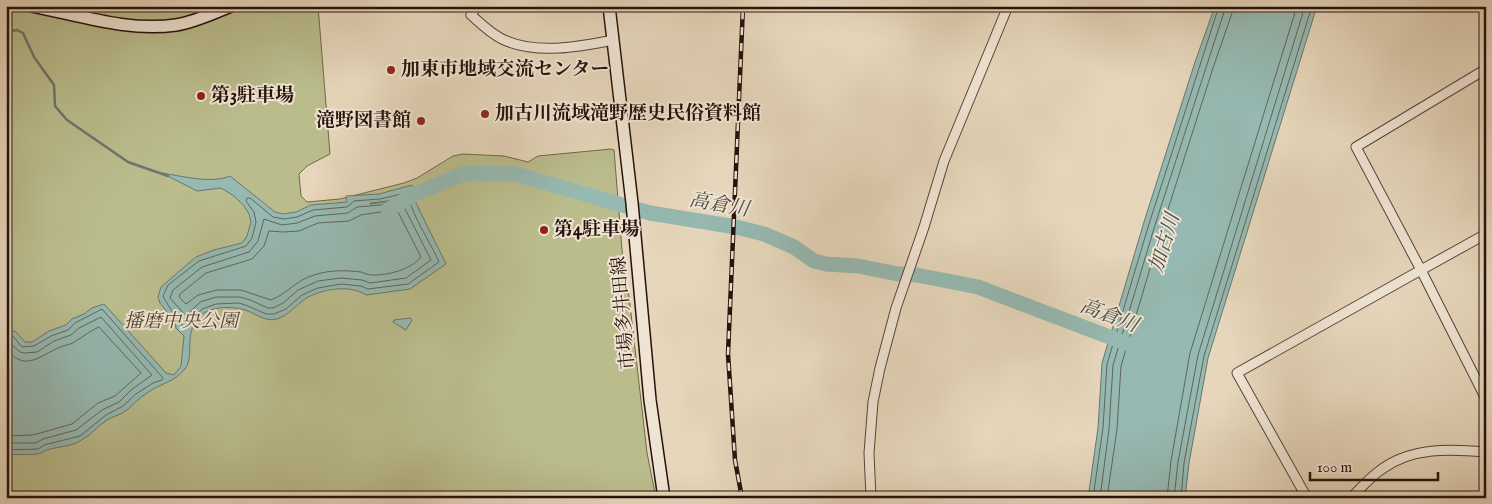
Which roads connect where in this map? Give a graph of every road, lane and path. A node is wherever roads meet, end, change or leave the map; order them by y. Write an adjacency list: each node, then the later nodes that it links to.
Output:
1 (32, 6): 2 (main road)
2 (231, 6)
3 (477, 6): 6 (street)
4 (609, 6): 6 (main road, 市場多井田線)
5 (1008, 6): 13 (street)
6 (613, 40): 12 (main road, 市場多井田線)
7 (1486, 70): 9 (street)
8 (1486, 234): 9 (street)
9 (1420, 270): 10 (street); 14 (street)
10 (1486, 399)
11 (1486, 452): 15 (street)
12 (664, 498)
13 (870, 498)
14 (1307, 498)
15 (1351, 498)

